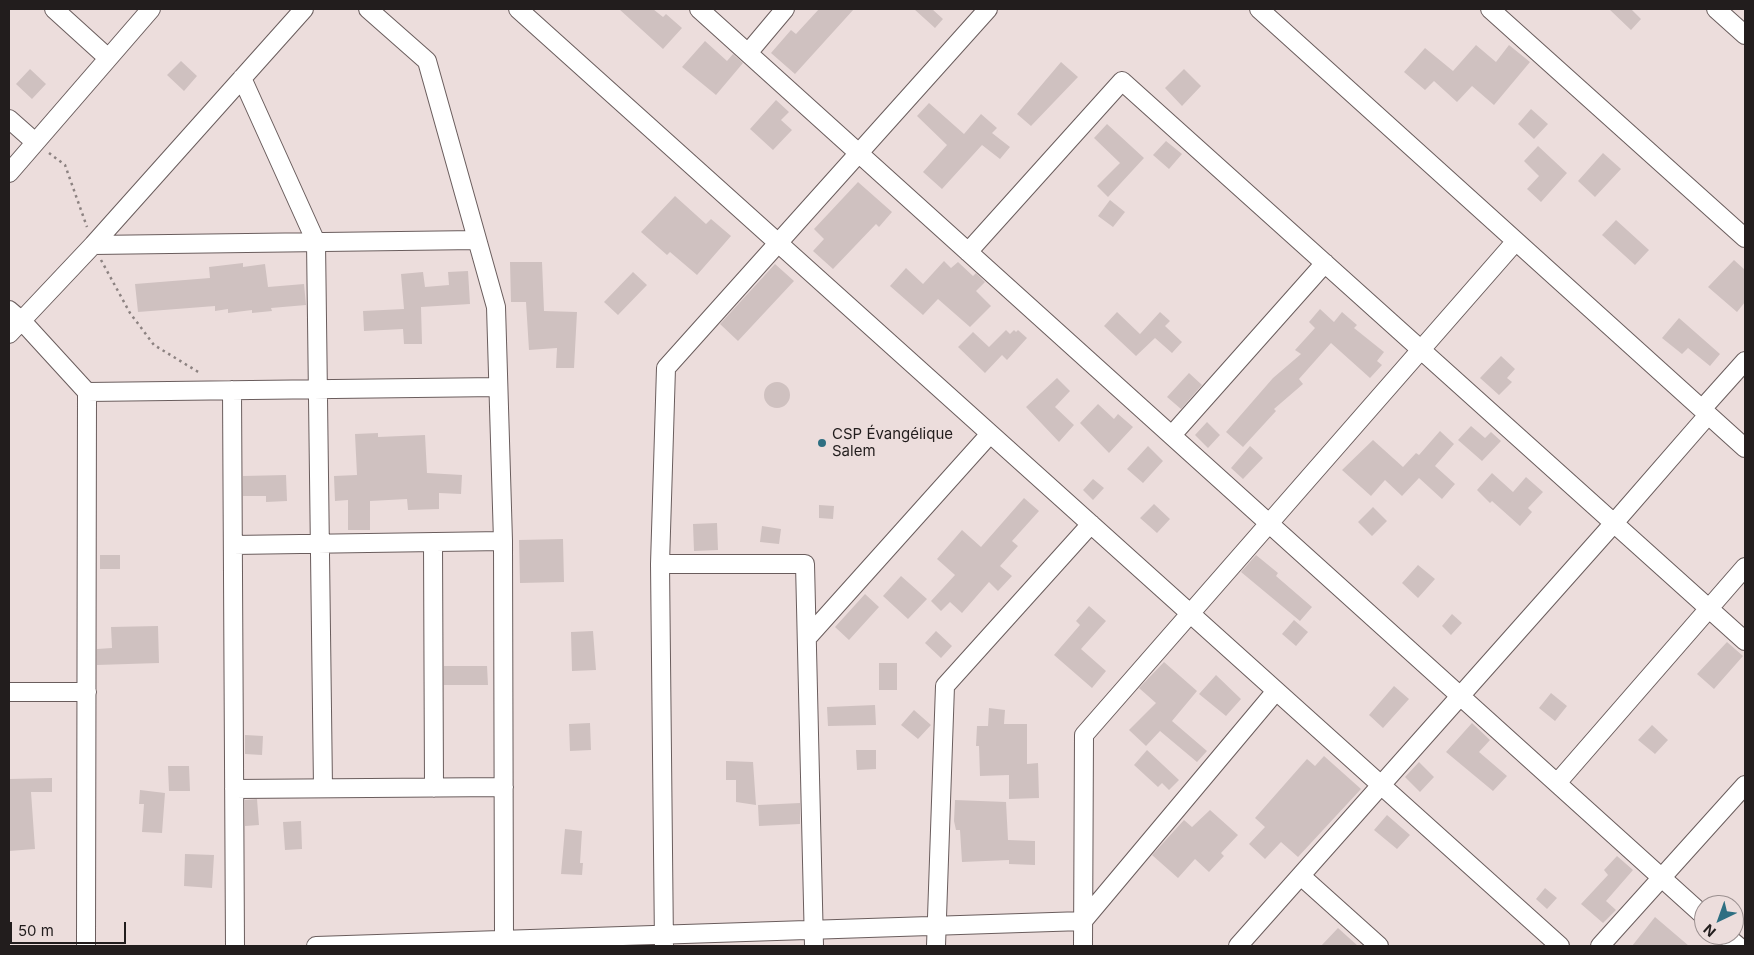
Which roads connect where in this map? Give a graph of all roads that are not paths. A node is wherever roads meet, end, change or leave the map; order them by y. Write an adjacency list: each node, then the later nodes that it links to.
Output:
1 (54, 9): 14 (street)
2 (151, 9): 14 (street)
3 (304, 9): 15 (street)
4 (368, 9): 21 (street)
5 (518, 9): 24 (street)
6 (699, 9): 13 (street)
7 (785, 9): 13 (street)
8 (988, 9): 18 (street)
9 (1259, 9): 22 (street)
10 (1490, 9): 20 (street)
11 (1716, 9): 12 (street)
12 (1745, 35)
13 (748, 53): 18 (street)
14 (108, 58): 17 (street)
15 (242, 78): 23 (street); 25 (street)
16 (9, 119): 17 (street)
17 (35, 142): 19 (street)
18 (859, 153): 24 (street); 26 (street)
19 (9, 173)
20 (1745, 238)
21 (477, 240): 23 (street); 32 (street)
22 (1516, 241): 30 (street); 36 (street)
23 (316, 242): 25 (street); 33 (street)
24 (778, 243): 37 (street); 47 (street)
25 (93, 245): 28 (street)
26 (968, 252): 27 (street); 38 (street)
27 (1325, 263): 30 (street); 38 (street)
28 (15, 315): 29 (street); 35 (street)
29 (9, 334)
30 (1421, 350): 40 (street); 41 (street)
31 (1745, 361): 36 (street)
32 (498, 387): 33 (street); 43 (street)
33 (318, 389): 34 (street); 45 (street)
34 (232, 390): 35 (street); 46 (street)
35 (87, 392): 55 (street)
36 (1705, 412): 39 (street); 41 (street)
37 (990, 434): 42 (street); 51 (street)
38 (1172, 435): 40 (street)
39 (1745, 448)
40 (1269, 523): 50 (street); 56 (street)
41 (1614, 523): 49 (street); 56 (street)
42 (1091, 524): 50 (street); 68 (street)
43 (504, 541): 44 (street); 60 (street)
44 (433, 542): 45 (street); 62 (street)
45 (320, 544): 46 (street); 61 (street)
46 (233, 545): 63 (street)
47 (660, 564): 51 (street); 71 (street)
48 (1745, 567): 49 (street)
49 (1709, 608): 52 (street); 57 (street)
50 (1190, 614): 53 (street); 67 (street)
51 (807, 638): 69 (street)
52 (1745, 641)
53 (1276, 691): 58 (street); 67 (street)
54 (9, 692): 55 (street)
55 (87, 692): 72 (street)
56 (1460, 696): 57 (street); 58 (street)
57 (1557, 783): 65 (street)
58 (1381, 785): 64 (street); 79 (street)
59 (1745, 785): 65 (street)
60 (504, 787): 62 (street); 70 (street)
61 (323, 788): 62 (street); 63 (street)
62 (434, 788)
63 (234, 789): 73 (street)
64 (1300, 876): 77 (street); 78 (street)
65 (1662, 878): 66 (street); 80 (street)
66 (1694, 907)
67 (1083, 920): 68 (street); 76 (street)
68 (935, 925): 69 (street); 75 (street)
69 (814, 938): 71 (street)
70 (504, 940): 71 (street); 74 (street)
71 (664, 940)
72 (86, 946)
73 (235, 946)
74 (316, 946)
75 (936, 946)
76 (1083, 946)
77 (1238, 946)
78 (1380, 946)
79 (1560, 946)
80 (1600, 946)

